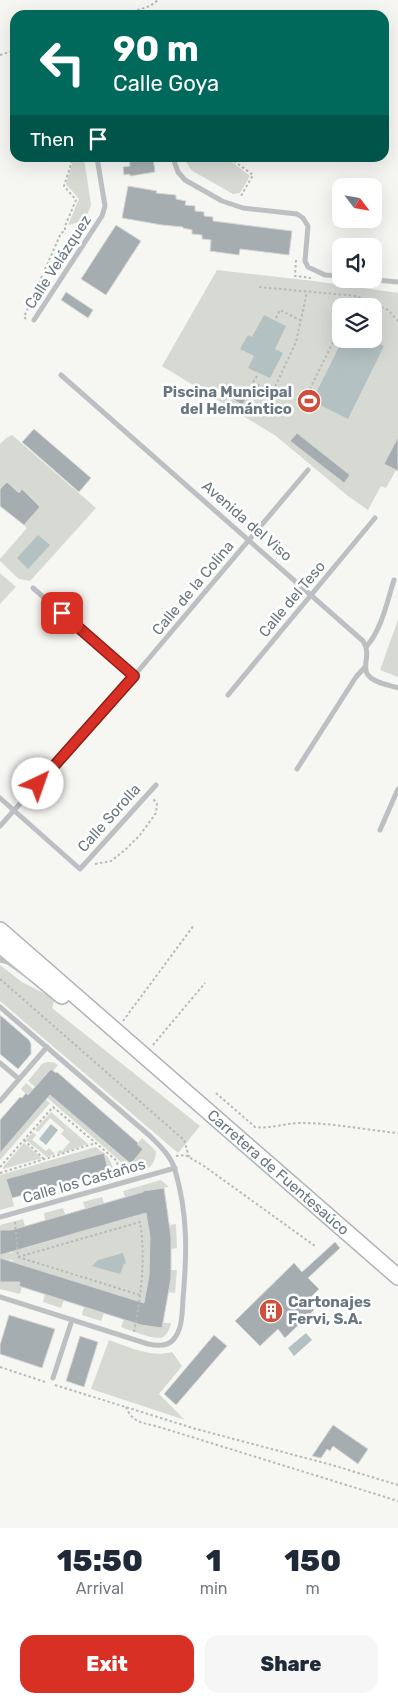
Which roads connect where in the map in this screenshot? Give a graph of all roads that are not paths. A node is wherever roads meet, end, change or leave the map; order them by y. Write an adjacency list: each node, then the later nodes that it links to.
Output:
1 (98, 162): 6 (street, Calle Velázquez)
2 (174, 162): 3 (street)
3 (332, 275)
4 (382, 280): 5 (street)
5 (398, 282)
6 (34, 320)
7 (61, 375): 10 (street, Avenida del Viso)
8 (308, 470): 10 (street, Calle de la Colina)
9 (376, 518): 13 (street, Calle del Teso)
10 (250, 540): 13 (street, Avenida del Viso); 16 (street, Calle de la Colina)
11 (394, 580): 14 (street)
12 (33, 588): 16 (street)
13 (311, 595): 14 (street, Avenida del Viso); 18 (street, Calle del Teso)
14 (367, 646): 15 (street)
15 (365, 667): 17 (street); 19 (street)
16 (134, 676): 23 (street, Calle de la Colina)
17 (398, 688)
18 (228, 695)
19 (297, 769)
20 (156, 785): 23 (street, Calle Sorolla)
21 (398, 789): 25 (street)
22 (0, 798): 23 (street)
23 (14, 811): 24 (street, Calle de la Colina)
24 (0, 826)
25 (380, 830)
26 (0, 930): 29 (main road, Carretera de Fuentesaúco)
27 (0, 935): 29 (main road)
28 (0, 945): 31 (main road, Carretera de Fuentesaúco)
29 (29, 955): 35 (main road, Carretera de Fuentesaúco)
30 (0, 960): 31 (street)
31 (53, 989): 35 (main road, Carretera de Fuentesaúco)
32 (0, 1007): 33 (street)
33 (47, 1047): 36 (street); 38 (street)
34 (0, 1063): 36 (street)
35 (157, 1068): 40 (main road, Carretera de Fuentesaúco)
36 (19, 1079): 37 (street)
37 (0, 1101)
38 (175, 1168): 39 (street, Calle los Castaños); 42 (street)
39 (0, 1217)
40 (398, 1277)
41 (0, 1297): 42 (street)
42 (72, 1320): 43 (street)
43 (53, 1378)

